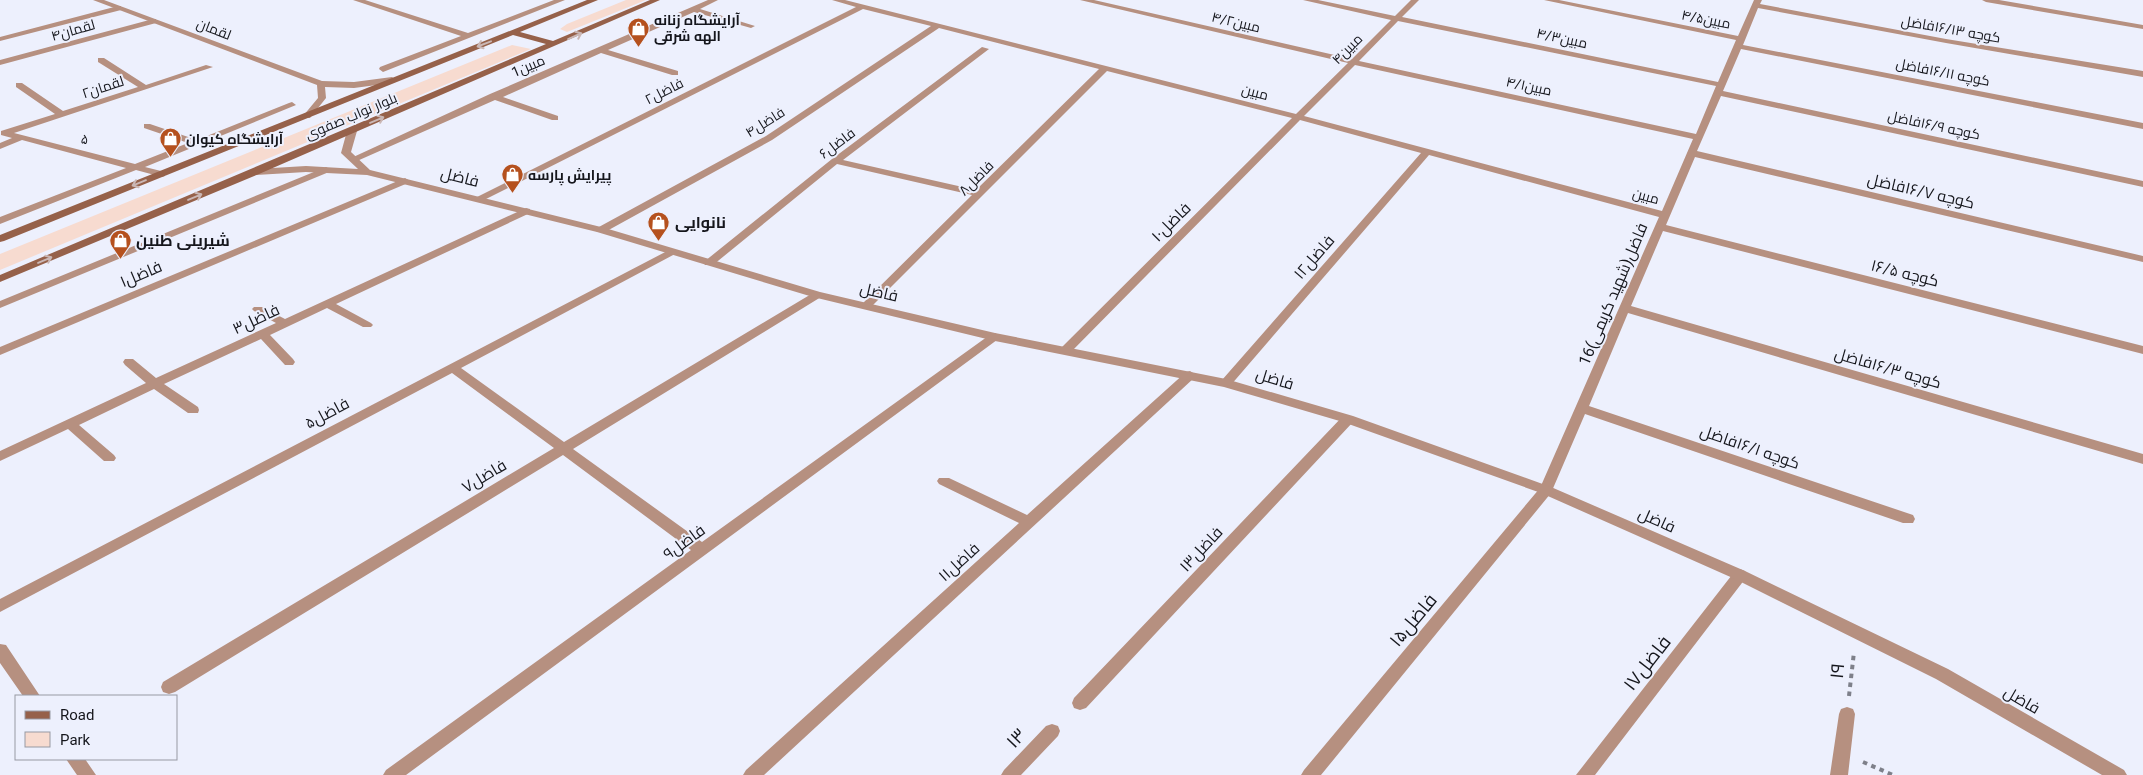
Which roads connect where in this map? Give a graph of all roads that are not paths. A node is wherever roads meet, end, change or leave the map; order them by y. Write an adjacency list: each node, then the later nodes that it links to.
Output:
1 (98, 0): 15 (street, لقمان)
2 (357, 0): 24 (street)
3 (561, 0): 24 (street)
4 (594, 0): 23 (main road, بلوار نواب صفوی)
5 (656, 0): 27 (main road, بلوار نواب صفوی, one-way to 5)
6 (714, 0): 16 (street, 1مبین)
7 (836, 0): 14 (street, مبین)
8 (1084, 0): 31 (street, ۴/۲مبین)
9 (1307, 0): 17 (street, ۴/۳مبین)
10 (1415, 0): 17 (street, ۴مبین)
11 (1548, 0): 26 (street, ۴/۵مبین)
12 (1986, 0): 21 (street)
13 (1757, 3): 26 (street, 16فاضل(شهید کریمی)); 37 (street, کوچه ۱۶/۱۳فاضل)
14 (857, 4): 20 (street, مبین); 69 (street, ۲فاضل)
15 (118, 8): 18 (street, لقمان); 25 (street)
16 (693, 9): 19 (street); 29 (street, 1مبین)
17 (1397, 18): 31 (street, ۴مبین); 42 (street, ۴/۳مبین)
18 (153, 21): 32 (street, لقمان۴); 39 (street, لقمان)
19 (751, 26)
20 (937, 26): 34 (street, مبین); 74 (street, ۴فاضل)
21 (2143, 27)
22 (0, 30): 25 (street)
23 (513, 33): 27 (main road); 38 (main road, بلوار نواب صفوی, one-way to 38)
24 (468, 36): 35 (street)
25 (4, 38)
26 (1740, 42): 42 (street, 16فاضل(شهید کریمی)); 50 (street, کوچه ۱۶/۱۱فاضل)
27 (555, 44): 51 (main road, بلوار نواب صفوی, one-way to 27)
28 (985, 49): 60 (street, ۶فاضل)
29 (601, 50): 36 (street); 43 (street, 1مبین)
30 (101, 60): 41 (street)
31 (1354, 62): 47 (street, ۴مبین); 54 (street, ۴/۱مبین)
32 (0, 63)
33 (209, 67): 41 (street, ۲لقمان)
34 (1105, 68): 47 (street, مبین); 68 (street, ۸فاضل)
35 (383, 69)
36 (675, 73)
37 (2143, 74)
38 (392, 80): 39 (street, لقمان); 46 (main road, بلوار نواب صفوی)
39 (322, 84): 46 (street)
40 (19, 85): 45 (street)
41 (145, 88): 45 (street, ۲لقمان)
42 (1720, 89): 54 (street, 16فاضل(شهید کریمی)); 67 (street, کوچه ۱۶/۹فاضل)
43 (493, 96): 48 (street); 59 (street, 1مبین)
44 (292, 105): 55 (street)
45 (62, 114): 52 (street, ۲لقمان)
46 (307, 116): 65 (main road, بلوار نواب صفوی)
47 (1298, 117): 57 (street, مبین); 90 (street, ۱۰فاضل)
48 (555, 118)
49 (147, 126): 55 (street)
50 (2143, 126)
51 (352, 131): 59 (street); 63 (main road, بلوار نواب صفوی)
52 (2, 132): 53 (street, ۵)
53 (22, 137): 56 (street); 61 (street, ۵)
54 (1698, 137): 58 (street, 16فاضل(شهید کریمی))
55 (198, 143): 61 (street)
56 (0, 146)
57 (1427, 152): 71 (street, مبین); 97 (street, ۱۲فاضل)
58 (1692, 153): 71 (street, 16فاضل(شهید کریمی)); 77 (street, کوچه ۱۶/۷فاضل)
59 (354, 159): 64 (street)
60 (835, 161): 68 (street); 78 (street, ۶فاضل)
61 (137, 167): 65 (street, ۵); 72 (street)
62 (326, 170): 63 (street, فاضل); 64 (street, فاضل); 82 (street)
63 (256, 172): 79 (main road, بلوار نواب صفوی, one-way to 63)
64 (367, 172): 66 (street, فاضل)
65 (162, 174): 75 (main road, بلوار نواب صفوی, one-way to 75)
66 (405, 181): 69 (street, فاضل); 92 (street, ۱فاضل)
67 (2143, 184)
68 (979, 194): 83 (street, ۸فاضل)
69 (478, 199): 70 (street, فاضل)
70 (526, 211): 74 (street, فاضل); 81 (street, ۳فاضل)
71 (1665, 215): 73 (street, 16فاضل(شهید کریمی))
72 (0, 221)
73 (1660, 227): 84 (street, 16فاضل(شهید کریمی)); 91 (street, کوچه ۱۶/۵)
74 (601, 230): 76 (street, فاضل)
75 (0, 239)
76 (671, 252): 78 (street, فاضل); 95 (street, ۵فاضل)
77 (2143, 259)
78 (709, 263): 80 (street, فاضل)
79 (0, 278)
80 (817, 295): 83 (street, فاضل); 103 (street, ۷فاضل)
81 (326, 304): 86 (street, ۳فاضل); 87 (street)
82 (0, 305)
83 (866, 306): 89 (street, فاضل)
84 (1625, 308): 99 (street, 16فاضل(شهید کریمی)); 106 (street, کوچه ۱۶/۳فاضل)
85 (258, 309): 86 (street)
86 (285, 323): 88 (street, ۳فاضل)
87 (367, 325)
88 (262, 334): 94 (street); 98 (street, ۳فاضل)
89 (995, 336): 90 (street, فاضل); 111 (street, ۹فاضل)
90 (1066, 350): 96 (street, فاضل)
91 (2143, 350)
92 (0, 351)
93 (129, 362): 98 (street)
94 (289, 362)
95 (452, 367): 103 (street); 113 (street, ۵فاضل)
96 (1190, 375): 97 (street, فاضل); 110 (street, ۱۱فاضل)
97 (1226, 383): 101 (street, فاضل)
98 (155, 384): 100 (street); 102 (street, ۳فاضل)
99 (1582, 408): 108 (street, 16فاضل(شهید کریمی)); 109 (street, کوچه ۱۶/۱فاضل)
100 (193, 410)
101 (1348, 419): 108 (street, فاضل); 117 (street, ۱۳فاضل)
102 (70, 424): 104 (street, ۳فاضل); 105 (street)
103 (563, 448): 111 (street); 115 (street, ۷فاضل)
104 (0, 456)
105 (109, 458)
106 (2143, 459)
107 (944, 481): 110 (street)
108 (1546, 490): 112 (street, فاضل); 125 (street, ۱۵فاضل)
109 (1908, 519)
110 (1029, 522): 123 (street, ۱۱فاضل)
111 (702, 550): 122 (street, ۹فاضل)
112 (1740, 575): 126 (street, ۱۷فاضل); 128 (street, فاضل)
113 (0, 606)
114 (0, 650): 116 (street)
115 (169, 687)
116 (31, 695)
117 (1080, 703)
118 (1847, 714): 127 (street)
119 (1052, 732): 124 (street, ۱۳)
120 (76, 760): 121 (street)
121 (87, 775)
122 (392, 775)
123 (752, 775)
124 (1010, 775)
125 (1310, 775)
126 (1585, 775)
127 (1839, 775)
128 (2118, 775)

